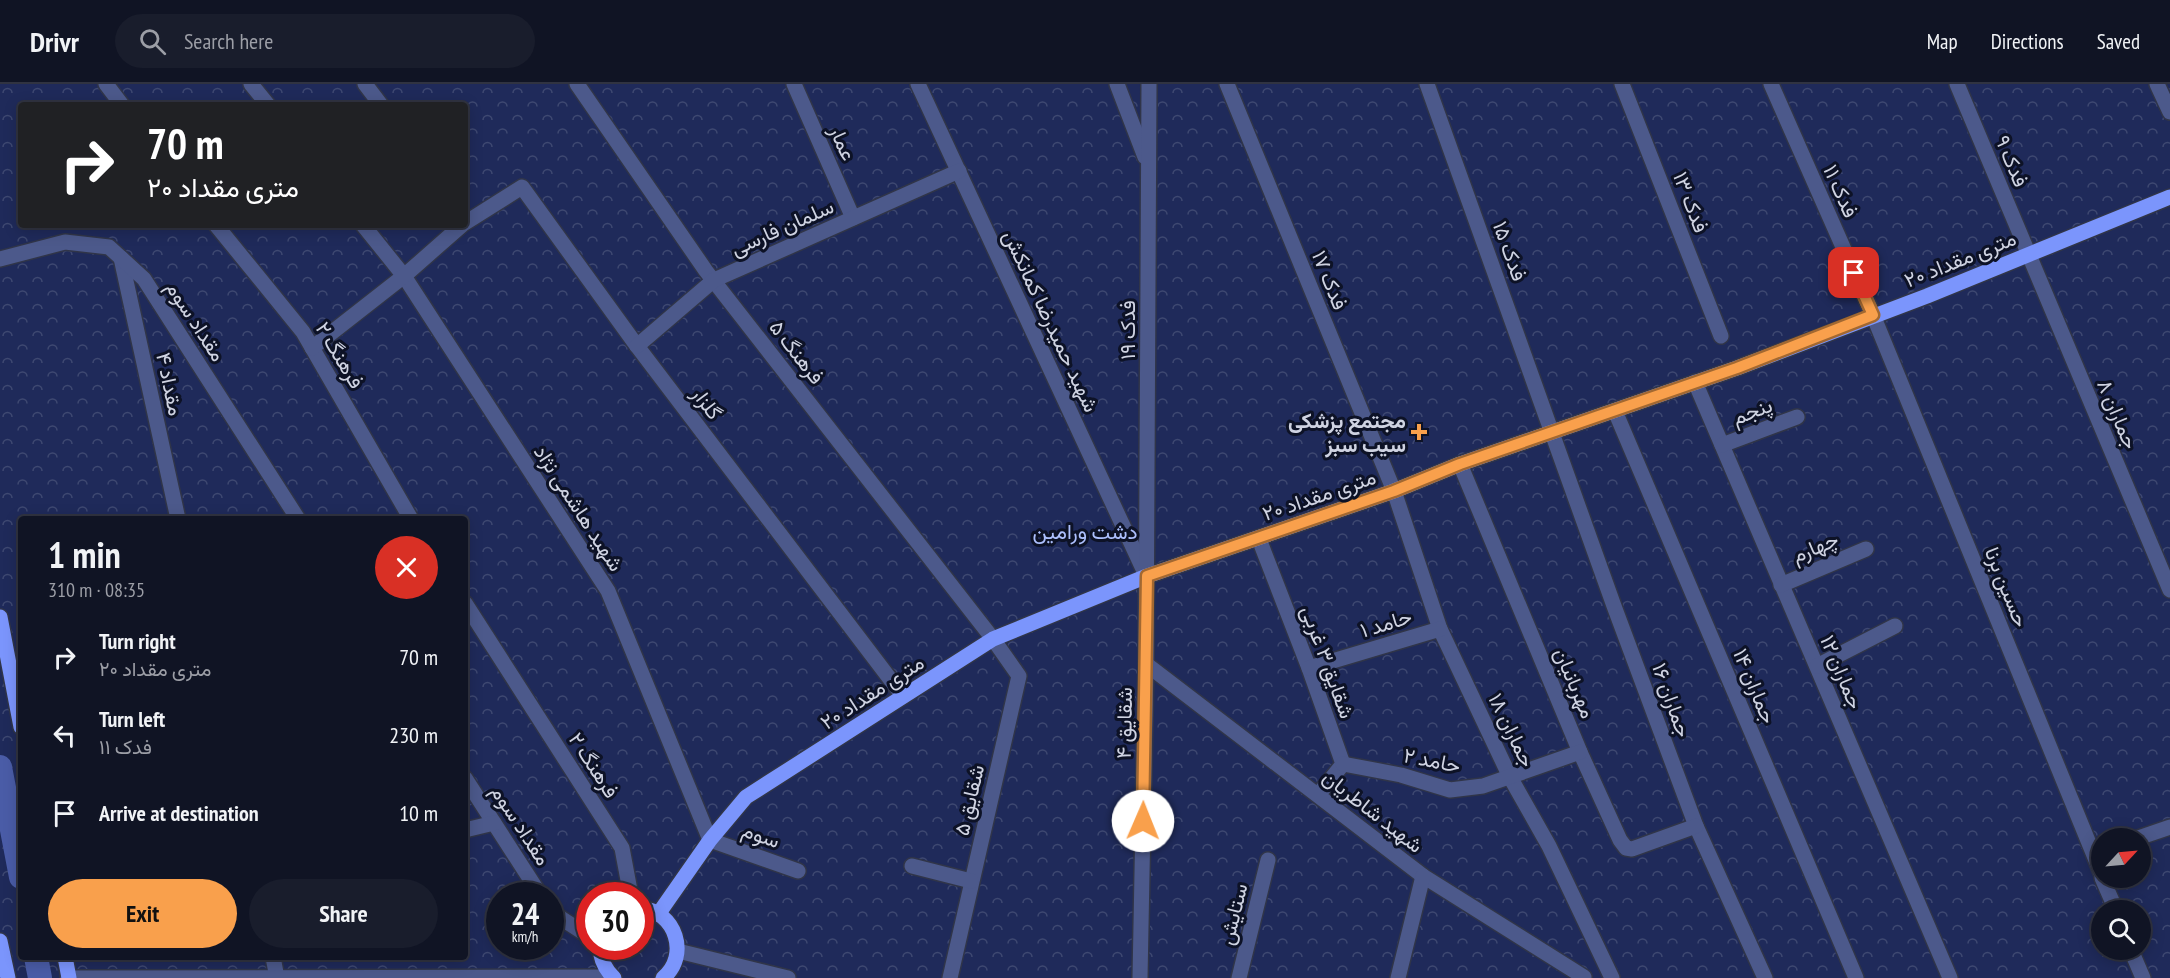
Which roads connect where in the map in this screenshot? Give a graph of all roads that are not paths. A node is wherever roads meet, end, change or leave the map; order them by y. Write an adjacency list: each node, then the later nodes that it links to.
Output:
1 (106, 84): 15 (street)
2 (251, 84): 16 (street)
3 (365, 84): 17 (street)
4 (577, 84): 31 (street, فرهنگ ۵)
5 (794, 84): 23 (street, عمار)
6 (918, 84): 20 (street, شهید حمیدرضا کمانکش)
7 (1117, 84): 19 (street)
8 (1149, 84): 19 (street, فدک ۱۹)
9 (1227, 84): 42 (street, فدک ۱۷)
10 (1427, 84): 39 (street, فدک ۱۵)
11 (1622, 84): 33 (street, فدک ۱۳)
12 (1771, 84): 32 (street, فدک ۱۱)
13 (1957, 84): 27 (street, فدک ۹)
14 (2157, 84): 18 (street)
15 (120, 102)
16 (266, 102)
17 (379, 102)
18 (2170, 112)
19 (1149, 165): 48 (street, فدک ۱۹)
20 (959, 171): 23 (street, سلمان فارسی); 48 (street, شهید حمیدرضا کمانکش)
21 (2170, 197): 27 (main road, ۲۰ متری مقداد)
22 (468, 218): 34 (street, گلزار)
23 (853, 218): 31 (street, سلمان فارسی)
24 (218, 228): 35 (street, فرهنگ ۲)
25 (365, 228): 30 (street, شهید هاشمی نژاد)
26 (456, 228): 30 (street, گلزار)
27 (2028, 254): 32 (main road, ۲۰ متری مقداد); 50 (street, جماران ۸)
28 (121, 258): 29 (street, مقداد سوم); 43 (street, مقداد ۴); 44 (street, مقداد سوم)
29 (0, 259)
30 (404, 276): 35 (street, گلزار); 71 (street, شهید هاشمی نژاد)
31 (714, 280): 34 (street, سلمان فارسی); 55 (street, فرهنگ ۵)
32 (1873, 315): 36 (main road, ۲۰ متری مقداد); 72 (street, حسین برنا)
33 (1721, 336)
34 (637, 346): 59 (street, گلزار)
35 (312, 348): 45 (street, فرهنگ ۲)
36 (1695, 382): 37 (main road, ۲۰ متری مقداد); 40 (street, جماران ۱۲)
37 (1615, 411): 39 (main road, ۲۰ متری مقداد); 101 (street, جماران ۱۴)
38 (1797, 417): 40 (street, پنجم)
39 (1553, 431): 41 (main road, ۲۰ متری مقداد); 67 (street, جماران ۱۶)
40 (1722, 445): 49 (street, جماران ۱۲)
41 (1460, 464): 42 (main road, ۲۰ متری مقداد); 61 (street, مهربانیان)
42 (1394, 491): 46 (main road, ۲۰ متری مقداد); 54 (street, جماران ۱۸)
43 (177, 516)
44 (296, 516)
45 (409, 516)
46 (1259, 539): 48 (main road, ۲۰ متری مقداد); 58 (street, شقایق ۳ غربی)
47 (1866, 549): 49 (street, چهارم)
48 (1147, 576): 55 (main road, ۲۰ متری مقداد); 56 (street, شقایق ۴)
49 (1782, 585): 57 (street, جماران ۱۲)
50 (2170, 590)
51 (468, 608): 79 (street, فرهنگ ۲)
52 (0, 617): 60 (main road)
53 (1895, 626): 57 (street)
54 (1440, 629): 58 (street, حامد ۱); 63 (street, جماران ۱۸)
55 (993, 639): 59 (main road, ۲۰ متری مقداد); 77 (street, شقایق ۵)
56 (1146, 664): 65 (street, شهید شاطریان); 97 (street, شقایق ۴)
57 (1817, 666): 102 (street, جماران ۱۲)
58 (1309, 668): 62 (street, شقایق ۳ غربی)
59 (903, 696): 71 (main road, ۲۰ متری مقداد)
60 (18, 711)
61 (1580, 752): 63 (street, حامد ۲); 67 (street, مهربانیان)
62 (1343, 764): 63 (street, حامد ۲); 65 (street)
63 (1510, 777): 88 (street, جماران ۱۸)
64 (468, 783): 66 (street, مقداد سوم)
65 (1318, 795): 76 (street, شهید شاطریان)
66 (494, 823): 69 (street); 78 (street, مقداد سوم)
67 (1696, 826): 100 (street, جماران ۱۶)
68 (2170, 827): 70 (street)
69 (468, 829)
70 (2151, 834)
71 (710, 840): 75 (street, سوم); 81 (main road, ۲۰ متری مقداد)
72 (2091, 840)
73 (1268, 860): 98 (street, ستایش)
74 (912, 866): 77 (street)
75 (798, 871)
76 (1423, 876): 89 (street, شهید شاطریان); 99 (street)
77 (971, 881): 96 (street, شقایق ۵)
78 (532, 882)
79 (628, 882)
80 (654, 912): 81 (main road)
81 (658, 913): 83 (main road)
82 (0, 941): 90 (main road)
83 (678, 951): 94 (main road); 95 (street)
84 (65, 960): 91 (main road)
85 (274, 960): 92 (street)
86 (602, 960): 93 (main road)
87 (2135, 960): 103 (street)
88 (1609, 972): 89 (street)
89 (1584, 977)
90 (8, 978)
91 (68, 978): 92 (street)
92 (277, 978): 93 (street)
93 (614, 978)
94 (663, 978)
95 (788, 978)
96 (950, 978)
97 (1140, 978)
98 (1239, 978)
99 (1398, 978)
100 (1765, 978)
101 (1856, 978)
102 (1950, 978)
103 (2143, 978)

